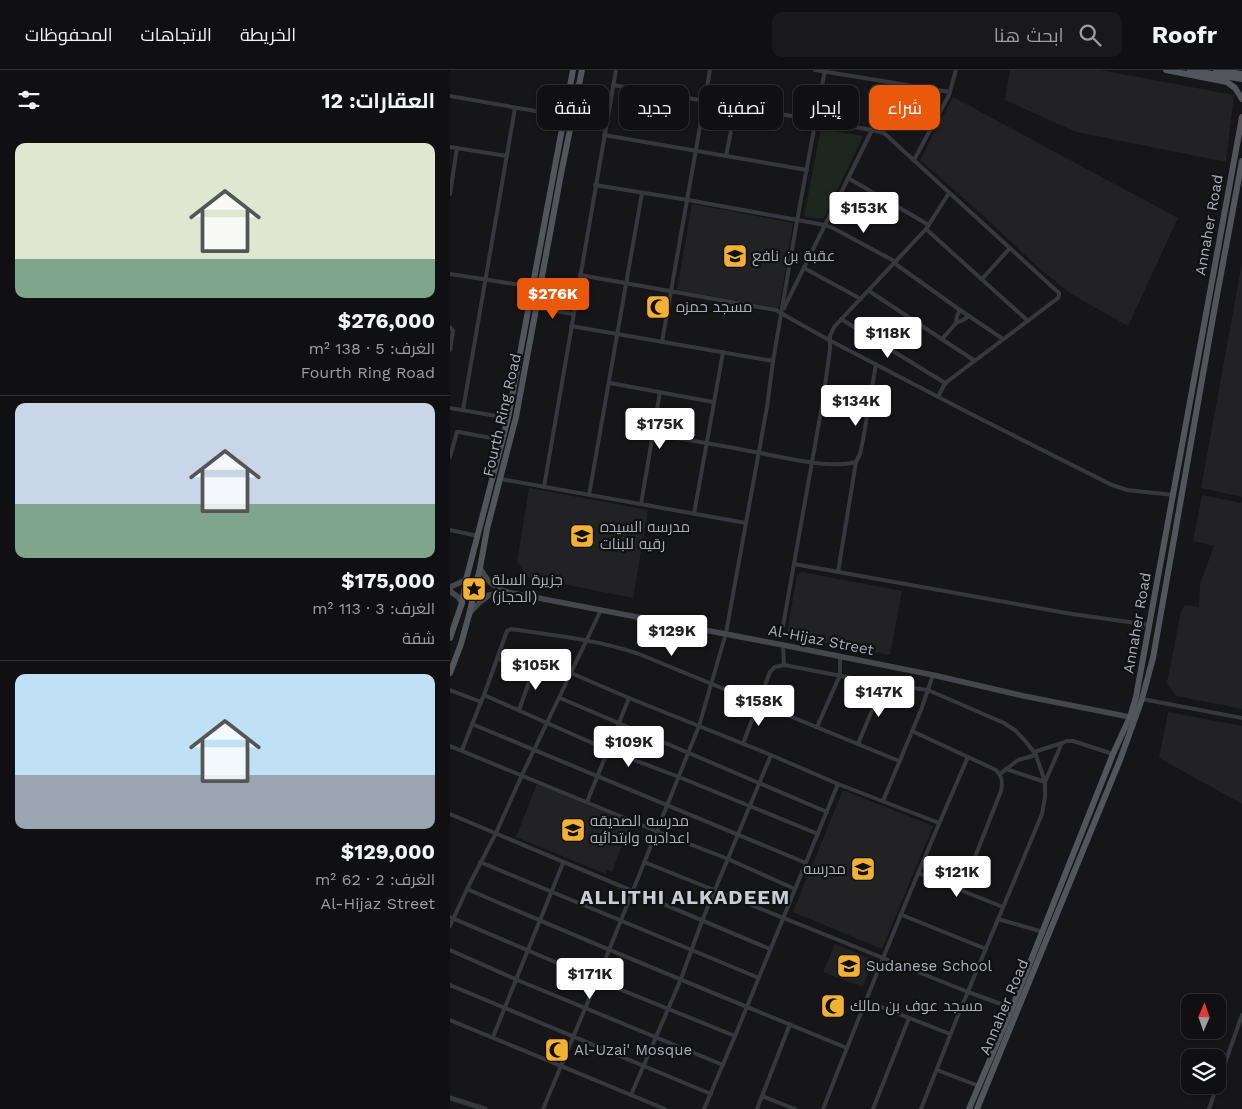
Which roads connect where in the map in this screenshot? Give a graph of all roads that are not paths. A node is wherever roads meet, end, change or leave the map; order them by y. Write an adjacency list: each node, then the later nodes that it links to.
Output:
1 (572, 70): 13 (main road, Fourth Ring Road)
2 (582, 70): 56 (main road, Fourth Ring Road)
3 (616, 70): 14 (street)
4 (710, 70): 15 (street)
5 (815, 70): 10 (street)
6 (956, 70): 17 (street)
7 (1166, 70): 19 (main road)
8 (1190, 70): 12 (main road)
9 (1216, 70): 11 (main road)
10 (825, 71): 16 (street); 17 (street)
11 (1242, 74)
12 (1242, 79)
13 (569, 85)
14 (613, 85): 20 (street); 29 (street)
15 (707, 85)
16 (822, 85)
17 (950, 92): 35 (street)
18 (450, 96): 21 (street)
19 (1242, 99)
20 (699, 100)
21 (515, 108): 22 (street); 33 (street)
22 (537, 112)
23 (1242, 116): 102 (main road, Annaher Road)
24 (561, 130): 58 (main road, Fourth Ring Road)
25 (699, 130): 32 (street)
26 (731, 130): 34 (street)
27 (814, 130): 37 (street)
28 (872, 130): 35 (street); 38 (street)
29 (604, 135): 32 (street); 39 (street)
30 (450, 147): 31 (street)
31 (457, 148): 33 (street); 42 (street)
32 (696, 151): 34 (street); 43 (street)
33 (507, 156): 55 (street)
34 (726, 156): 37 (street)
35 (914, 160): 41 (street)
36 (1242, 162): 44 (main road, Annaher Road)
37 (806, 170): 45 (street)
38 (848, 178): 46 (street); 47 (street)
39 (595, 185): 40 (street); 53 (street)
40 (642, 193): 43 (street); 57 (street)
41 (949, 193): 47 (street); 49 (street)
42 (450, 194)
43 (688, 200): 45 (street); 62 (street)
44 (1238, 202): 103 (main road, Annaher Road)
45 (797, 220): 46 (street); 66 (street)
46 (825, 225): 50 (street); 51 (street)
47 (929, 225): 48 (street)
48 (926, 229): 50 (street); 54 (street)
49 (1010, 248): 54 (street); 70 (street)
50 (895, 262): 61 (street); 65 (street)
51 (804, 268): 63 (street); 66 (street)
52 (450, 274): 55 (street)
53 (580, 275): 57 (street); 59 (street)
54 (982, 279): 70 (street)
55 (485, 280): 58 (street); 90 (street)
56 (542, 281): 59 (street); 60 (main road, Fourth Ring Road)
57 (627, 284): 62 (street); 74 (street)
58 (532, 287): 60 (street); 91 (main road, Fourth Ring Road)
59 (577, 287): 67 (street)
60 (540, 289): 64 (main road, Fourth Ring Road)
61 (869, 290): 63 (street); 75 (street)
62 (671, 291): 66 (street); 78 (street)
63 (861, 299): 69 (street)
64 (537, 308): 67 (street); 99 (main road, Fourth Ring Road)
65 (960, 310): 68 (street); 71 (street)
66 (782, 313): 77 (street); 81 (street)
67 (573, 314): 72 (street)
68 (969, 316): 71 (street); 76 (street)
69 (841, 319): 77 (street); 85 (street)
70 (1028, 321): 76 (street)
71 (956, 323): 75 (street)
72 (571, 326): 74 (street); 100 (street)
73 (450, 327): 79 (street)
74 (618, 334): 78 (street); 84 (street)
75 (942, 339): 82 (street)
76 (1004, 339): 82 (street)
77 (829, 340): 83 (street); 97 (street)
78 (662, 342): 80 (street)
79 (450, 350)
80 (723, 352): 81 (street); 88 (street)
81 (774, 361): 95 (street)
82 (975, 361): 85 (street)
83 (876, 364): 87 (street); 98 (street)
84 (610, 383): 86 (street); 101 (street)
85 (946, 383): 87 (street)
86 (660, 392): 88 (street); 92 (street)
87 (938, 396): 102 (street)
88 (714, 402): 94 (street)
89 (450, 408): 90 (street)
90 (463, 410): 91 (street)
91 (508, 418): 93 (main road, Fourth Ring Road)
92 (653, 434): 94 (street); 104 (street)
93 (502, 440): 96 (street); 108 (main road, Fourth Ring Road)
94 (707, 443): 95 (street); 105 (street)
95 (759, 452): 97 (street); 106 (street)
96 (450, 457)
97 (812, 462): 98 (street); 109 (street)
98 (856, 462): 111 (street)
99 (501, 478): 100 (street); 110 (main road, Fourth Ring Road)
100 (544, 487): 101 (street)
101 (589, 495): 104 (street)
102 (1173, 495): 103 (street); 119 (main road, Annaher Road)
103 (1181, 496): 140 (main road, Annaher Road)
104 (641, 504): 105 (street)
105 (694, 514): 106 (street)
106 (746, 523): 121 (street)
107 (450, 530): 108 (street)
108 (478, 536): 112 (main road, Fourth Ring Road)
109 (794, 564): 111 (street); 120 (street)
110 (480, 568): 115 (main road, Al-Hijaz Street); 118 (main road, Fourth Ring Road)
111 (838, 572): 119 (street)
112 (466, 580): 113 (main road); 116 (main road, Fourth Ring Road)
113 (450, 587)
114 (450, 591): 116 (main road)
115 (507, 592): 117 (main road, Al-Hijaz Street); 118 (main road, Al-Hijaz Street)
116 (462, 603): 122 (main road, Fourth Ring Road)
117 (601, 610): 121 (main road, Al-Hijaz Street); 123 (street)
118 (469, 615): 129 (main road, Fourth Ring Road)
119 (1150, 625): 144 (main road, Annaher Road)
120 (783, 626)
121 (726, 633): 124 (main road, Al-Hijaz Street); 133 (street)
122 (450, 638)
123 (585, 641): 126 (street); 130 (street); 133 (street)
124 (783, 645): 125 (main road, Al-Hijaz Street); 127 (street)
125 (840, 656): 131 (main road, Al-Hijaz Street); 132 (street)
126 (497, 660): 128 (street); 137 (street)
127 (784, 665): 132 (street); 142 (street)
128 (535, 666): 130 (street); 143 (street)
129 (450, 673)
130 (571, 673): 138 (street); 139 (street)
131 (933, 675): 136 (street); 144 (main road, Al-Hijaz Street)
132 (840, 676): 134 (street); 150 (street)
133 (712, 683): 142 (street); 149 (street)
134 (883, 684): 136 (street); 154 (street)
135 (450, 690): 141 (street)
136 (928, 690): 151 (street); 159 (street)
137 (484, 695): 141 (street); 143 (street)
138 (560, 698): 146 (street); 148 (street)
139 (629, 698): 148 (street); 149 (street)
140 (1142, 699): 145 (street); 254 (main road, Annaher Road)
141 (481, 702): 147 (street)
142 (758, 703): 150 (street); 153 (street)
143 (519, 710): 146 (street)
144 (1130, 717): 161 (main road, Annaher Road)
145 (1242, 718)
146 (547, 722): 157 (street); 158 (street)
147 (472, 724): 156 (street); 157 (street)
148 (618, 724): 158 (street); 160 (street)
149 (699, 726): 153 (street); 160 (street)
150 (817, 727): 154 (street)
151 (912, 730): 163 (street); 164 (street)
152 (1062, 743): 159 (street); 161 (street); 170 (street)
153 (743, 744): 162 (street)
154 (858, 744): 164 (street)
155 (450, 746): 156 (street)
156 (462, 750): 167 (street)
157 (534, 750): 167 (street); 168 (street)
158 (608, 750): 168 (street); 169 (street)
159 (1035, 753): 165 (street); 170 (street)
160 (689, 754): 169 (street); 171 (street)
161 (1113, 754): 205 (main road, Annaher Road)
162 (771, 755): 171 (street); 172 (street)
163 (968, 757): 166 (street); 179 (street)
164 (899, 761): 173 (street)
165 (1006, 769): 166 (street); 170 (street)
166 (1000, 774): 193 (street)
167 (522, 775): 174 (street); 181 (street)
168 (598, 776): 174 (street); 175 (street)
169 (679, 777): 175 (street); 176 (street)
170 (1045, 782): 196 (street)
171 (759, 783): 176 (street); 177 (street)
172 (838, 784): 173 (street); 177 (street)
173 (883, 801): 179 (street)
174 (587, 802): 180 (street)
175 (667, 805): 180 (street); 182 (street)
176 (749, 806): 182 (street); 183 (street)
177 (827, 812): 183 (street)
178 (450, 814): 181 (street)
179 (939, 822): 189 (street)
180 (656, 831): 184 (street); 186 (street)
181 (496, 833): 185 (street); 187 (street)
182 (738, 834): 184 (street); 188 (street)
183 (818, 834): 188 (street)
184 (728, 859): 191 (street); 192 (street)
185 (480, 862): 190 (street); 194 (street)
186 (644, 862): 192 (street); 195 (street)
187 (563, 863): 194 (street); 195 (street)
188 (806, 863): 191 (street)
189 (918, 873): 193 (street); 197 (street)
190 (467, 889): 198 (street); 201 (street)
191 (795, 889): 199 (street)
192 (715, 890): 199 (street); 203 (street)
193 (962, 890): 196 (street)
194 (551, 891): 201 (street); 202 (street)
195 (632, 891): 202 (street); 203 (street)
196 (1003, 907): 200 (street)
197 (902, 915): 211 (street); 212 (street)
198 (452, 918): 204 (street); 208 (street)
199 (783, 918): 206 (street); 212 (street)
200 (998, 919): 205 (street); 211 (street)
201 (540, 920): 208 (street); 209 (street)
202 (620, 921): 209 (street); 210 (street)
203 (702, 921): 206 (street); 210 (street)
204 (450, 926)
205 (1043, 932): 222 (main road, Annaher Road)
206 (770, 949): 213 (street)
207 (450, 950): 214 (street)
208 (527, 950): 214 (street); 216 (street)
209 (609, 950): 215 (street); 216 (street)
210 (691, 950): 213 (street); 215 (street)
211 (986, 950): 218 (street)
212 (883, 958): 218 (street); 219 (street)
213 (759, 978): 220 (street)
214 (516, 979): 221 (street); 223 (street)
215 (681, 979): 220 (street); 224 (street)
216 (597, 980): 223 (street); 224 (street)
217 (450, 985): 221 (street)
218 (968, 992): 222 (street); 229 (street)
219 (866, 1001): 226 (street); 234 (street)
220 (747, 1007): 228 (street); 231 (street)
221 (504, 1008): 230 (street); 232 (street)
222 (1012, 1008): 239 (main road, Annaher Road)
223 (585, 1009): 230 (street); 233 (street)
224 (668, 1009): 231 (street); 233 (street)
225 (1242, 1015): 255 (street)
226 (909, 1018): 229 (street); 251 (street)
227 (450, 1020): 232 (street)
228 (790, 1024): 234 (street); 242 (street)
229 (950, 1034): 238 (street)
230 (574, 1036): 235 (street); 237 (street)
231 (735, 1036): 236 (street)
232 (493, 1037): 235 (street)
233 (656, 1038): 236 (street); 237 (street)
234 (847, 1048): 250 (street)
235 (561, 1065): 241 (street); 245 (street)
236 (723, 1065): 240 (street)
237 (644, 1066): 240 (street); 241 (street)
238 (936, 1070): 239 (street); 252 (street)
239 (979, 1086): 253 (main road, Annaher Road)
240 (711, 1094): 247 (street)
241 (631, 1095): 246 (street)
242 (762, 1096): 248 (street); 249 (street)
243 (450, 1098): 244 (street)
244 (482, 1108)
245 (544, 1109)
246 (665, 1109)
247 (704, 1109)
248 (757, 1109)
249 (795, 1109)
250 (823, 1109)
251 (873, 1109)
252 (922, 1109)
253 (969, 1109)
254 (977, 1109)
255 (1209, 1109)

